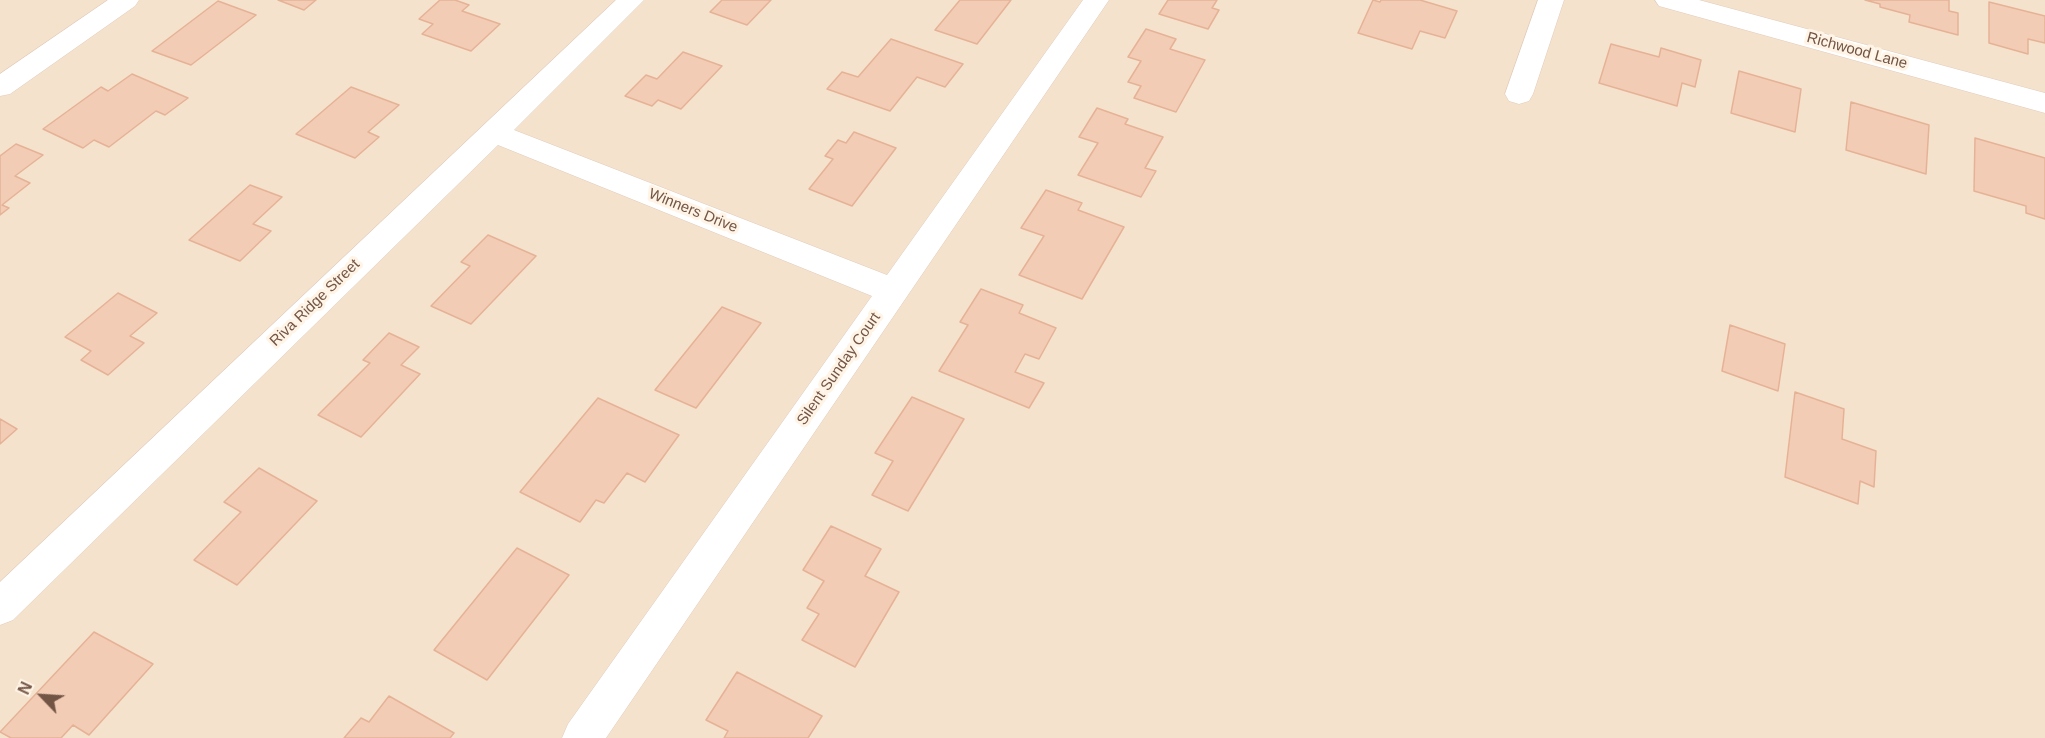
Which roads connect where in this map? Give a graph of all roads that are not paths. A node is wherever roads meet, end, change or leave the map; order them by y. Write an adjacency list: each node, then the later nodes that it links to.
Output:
1 (126, 0): 6 (street)
2 (631, 0): 9 (street, Riva Ridge Street)
3 (1096, 0): 10 (street, Silent Sunday Court)
4 (1551, 0): 7 (street)
5 (1668, 0): 8 (street, Richwood Lane)
6 (0, 87)
7 (1519, 94)
8 (2045, 103)
9 (492, 132): 10 (street, Winners Drive); 11 (street, Riva Ridge Street)
10 (893, 291): 12 (street, Silent Sunday Court)
11 (0, 607)
12 (582, 738)

